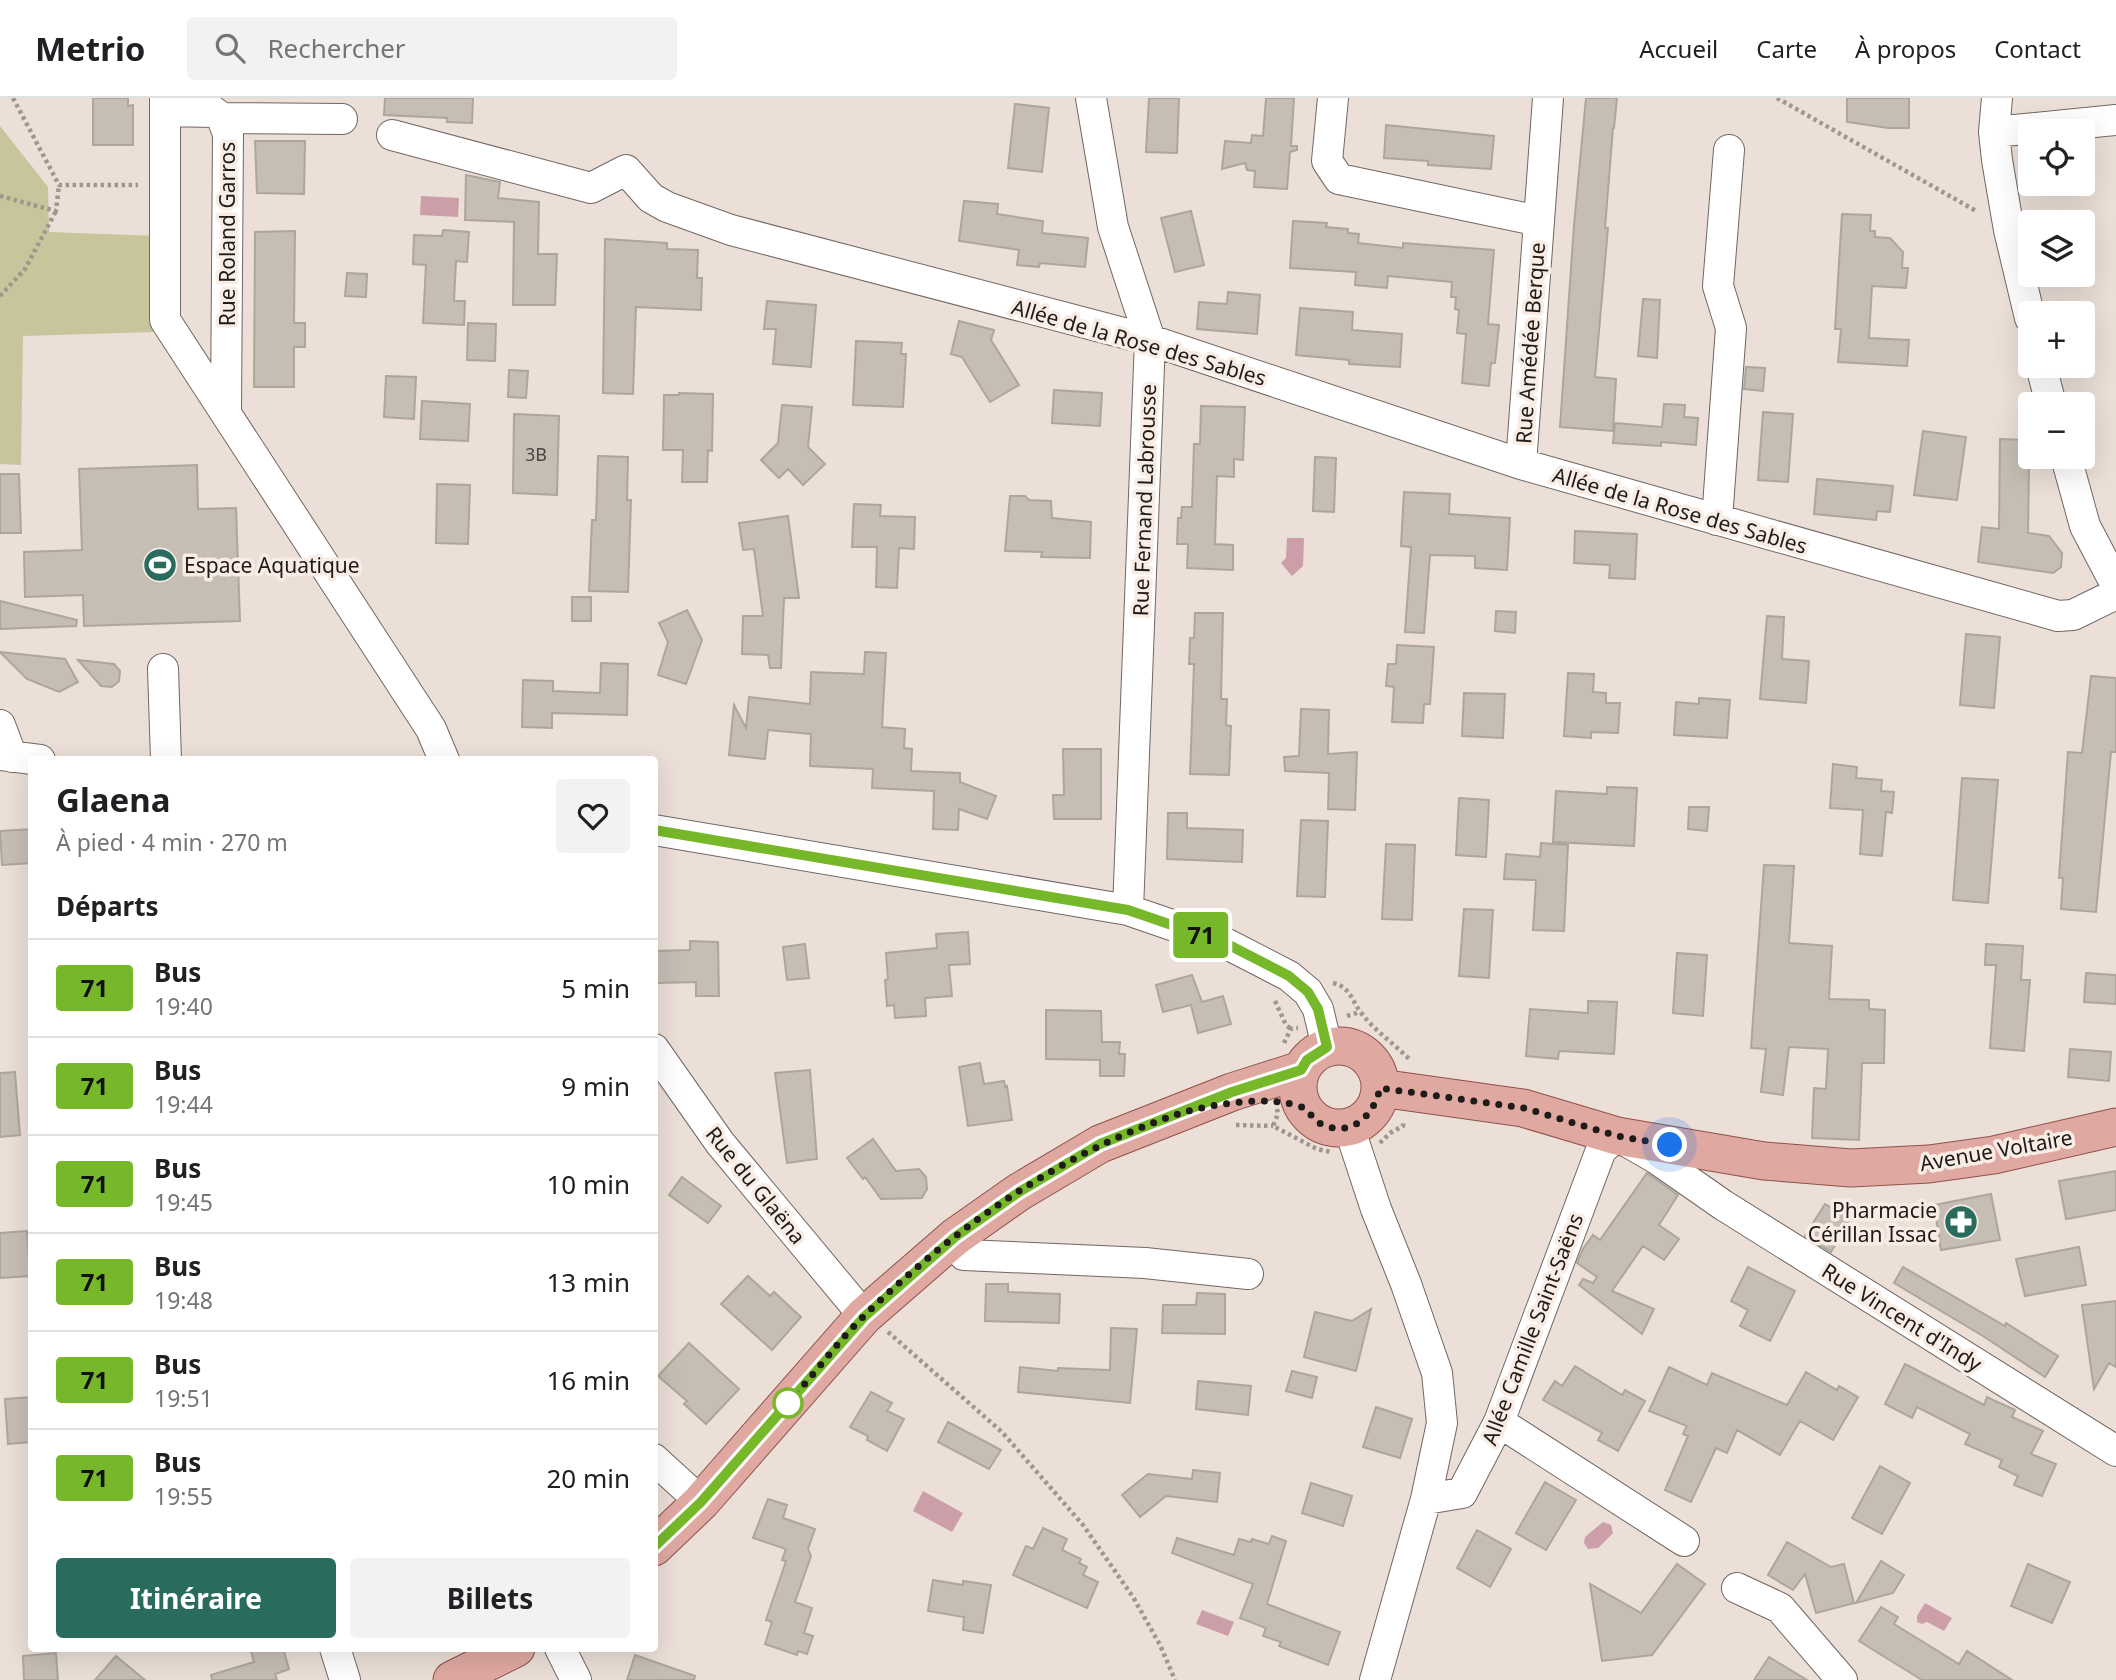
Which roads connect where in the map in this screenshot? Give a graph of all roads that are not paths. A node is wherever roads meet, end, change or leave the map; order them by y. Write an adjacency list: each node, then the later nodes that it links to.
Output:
1 (1091, 98): 14 (street, Rue Fernand Labrousse)
2 (1333, 98): 12 (street, Rue Amédée Berque)
3 (1548, 98): 12 (street, Rue Amédée Berque)
4 (1997, 98): 9 (street)
5 (165, 104): 6 (street, Rue Roland Garros); 15 (street, Rue Roland Garros)
6 (222, 118): 7 (street); 15 (street, Rue Roland Garros)
7 (342, 119)
8 (2116, 120): 9 (street)
9 (1994, 132): 13 (street)
10 (392, 135): 14 (street, Allée de la Rose des Sables)
11 (1729, 150): 18 (street)
12 (1539, 222): 16 (street, Rue Amédée Berque)
13 (2026, 301)
14 (1150, 340): 16 (street, Allée de la Rose des Sables); 27 (street, Rue Fernand Labrousse)
15 (226, 410): 24 (street, Rue Roland Garros)
16 (1521, 464): 18 (street, Allée de la Rose des Sables)
17 (2069, 469): 19 (street)
18 (1717, 520): 20 (street, Allée de la Rose des Sables)
19 (2116, 585)
20 (2116, 594)
21 (163, 669): 23 (street)
22 (0, 726): 25 (street)
23 (166, 756)
24 (442, 756)
25 (17, 757)
26 (658, 831): 27 (street)
27 (1128, 910): 30 (street)
28 (658, 1055): 36 (street, Rue du Glaëna)
29 (1405, 1076): 30 (main road); 32 (main road, Avenue Voltaire); 33 (main road)
30 (1296, 1079): 33 (main road); 34 (main road)
31 (2116, 1127): 32 (main road, Avenue Voltaire)
32 (1617, 1136): 37 (street, Allée Camille Saint-Saëns); 38 (street, Rue Vincent d'Indy)
33 (1352, 1139): 40 (street)
34 (955, 1237): 35 (street); 36 (main road)
35 (1248, 1274)
36 (864, 1317): 41 (main road)
37 (1499, 1422): 40 (street, Allée Camille Saint-Saëns); 42 (street)
38 (2116, 1451)
39 (658, 1462): 41 (street)
40 (1426, 1499): 51 (street)
41 (701, 1502): 43 (main road)
42 (1684, 1541)
43 (658, 1543)
44 (1737, 1588): 52 (street)
45 (336, 1652): 48 (street)
46 (508, 1652): 49 (main road)
47 (562, 1652): 50 (street)
48 (345, 1680)
49 (452, 1680)
50 (576, 1680)
51 (1375, 1680)
52 (1842, 1680)

